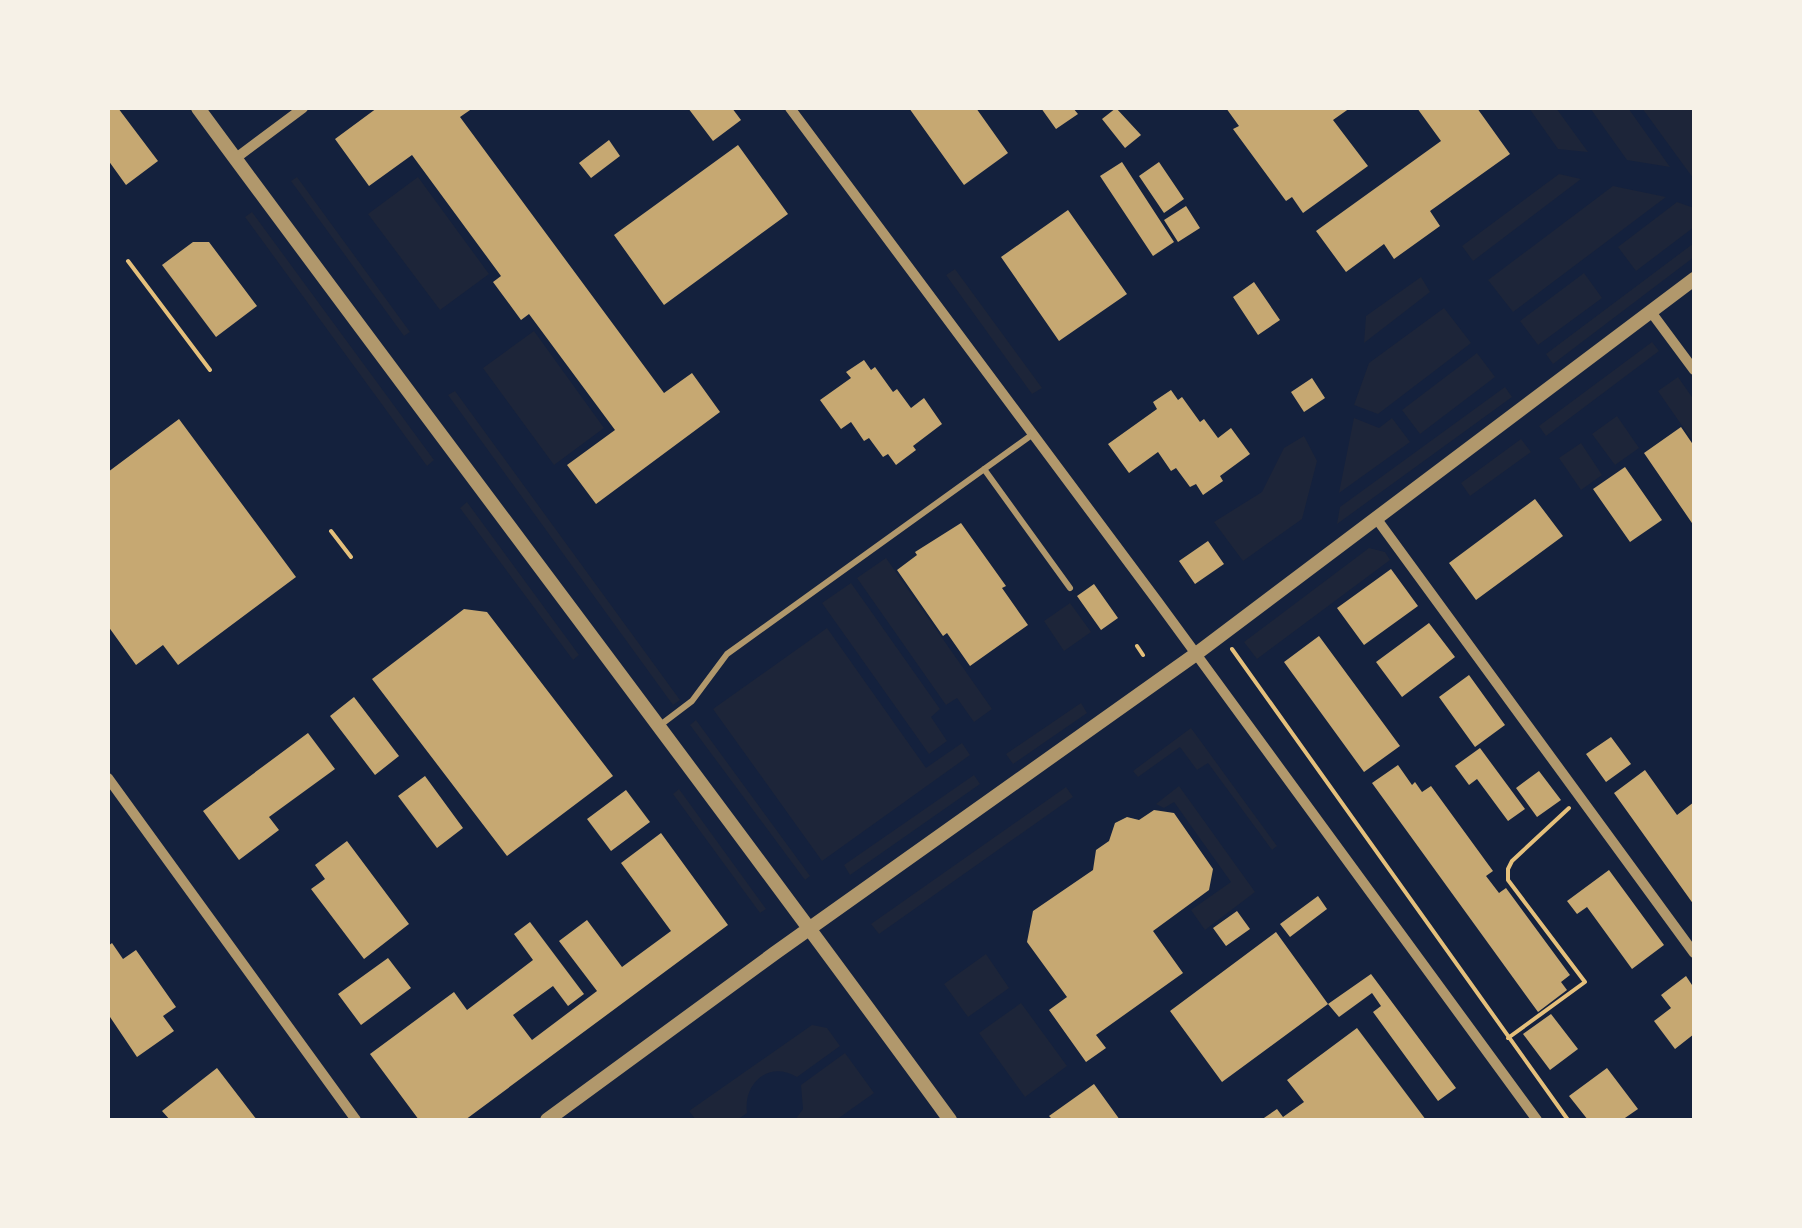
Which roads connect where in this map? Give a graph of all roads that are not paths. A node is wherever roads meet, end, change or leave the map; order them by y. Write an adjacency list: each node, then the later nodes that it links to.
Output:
1 (198, 108): 4 (street)
2 (303, 108): 4 (street)
3 (790, 108): 8 (street)
4 (236, 158): 13 (street)
5 (1694, 279): 6 (street)
6 (1651, 312): 7 (street); 10 (street)
7 (1694, 370)
8 (1033, 434): 9 (lane); 12 (street)
9 (984, 469): 11 (lane); 13 (lane)
10 (1376, 518): 12 (street); 16 (street)
11 (1070, 588)
12 (1196, 654): 15 (street); 20 (street)
13 (658, 726): 15 (street)
14 (108, 778): 17 (street)
15 (810, 928): 18 (street); 19 (street)
16 (1694, 953)
17 (356, 1120)
18 (546, 1120)
19 (950, 1120)
20 (1537, 1120)

